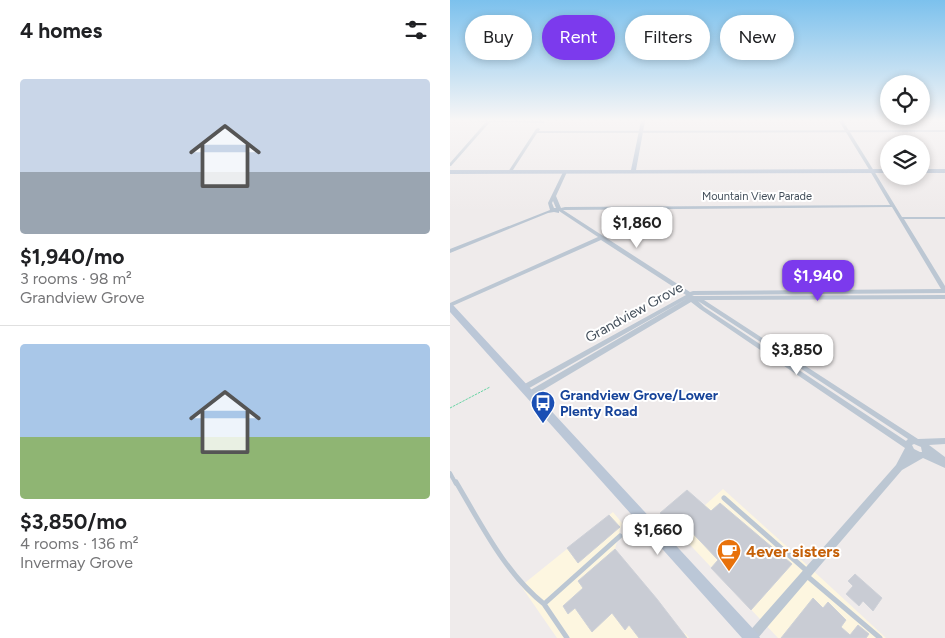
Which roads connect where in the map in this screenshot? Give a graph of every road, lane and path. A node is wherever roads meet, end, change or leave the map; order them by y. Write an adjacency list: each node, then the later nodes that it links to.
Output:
1 (463, 151): 5 (street)
2 (524, 151): 11 (street)
3 (637, 151): 13 (main road)
4 (859, 151): 6 (street)
5 (450, 165)
6 (872, 171): 7 (main road); 13 (main road); 14 (street)
7 (880, 171)
8 (930, 171): 9 (main road)
9 (945, 171)
10 (450, 172): 11 (main road)
11 (510, 172): 12 (main road)
12 (565, 172): 13 (main road); 15 (street)
13 (633, 172)
14 (893, 206): 15 (street, Mountain View Parade); 16 (street)
15 (556, 209): 18 (street); 20 (street, Mountain View Parade)
16 (900, 218): 17 (street); 21 (street)
17 (945, 218)
18 (576, 221): 19 (street)
19 (601, 238): 23 (street); 25 (street)
20 (450, 251)
21 (942, 282): 22 (street)
22 (945, 291): 23 (street, Grandview Grove)
23 (692, 297): 24 (street, Grandview Grove); 27 (street, Grandview Grove); 30 (street); 31 (street)
24 (945, 297)
25 (450, 306): 27 (main road)
26 (490, 388): 28 (path)
27 (527, 391): 40 (main road)
28 (450, 408)
29 (945, 441): 31 (street)
30 (909, 448): 31 (street); 31 (street); 33 (street)
31 (921, 448): 32 (street); 33 (street)
32 (945, 463)
33 (899, 468): 37 (street)
34 (450, 474): 38 (lane)
35 (724, 498): 37 (lane)
36 (620, 536): 38 (lane)
37 (808, 574): 40 (street); 41 (lane)
38 (544, 604): 39 (lane)
39 (567, 638)
40 (751, 638)
41 (880, 638)

